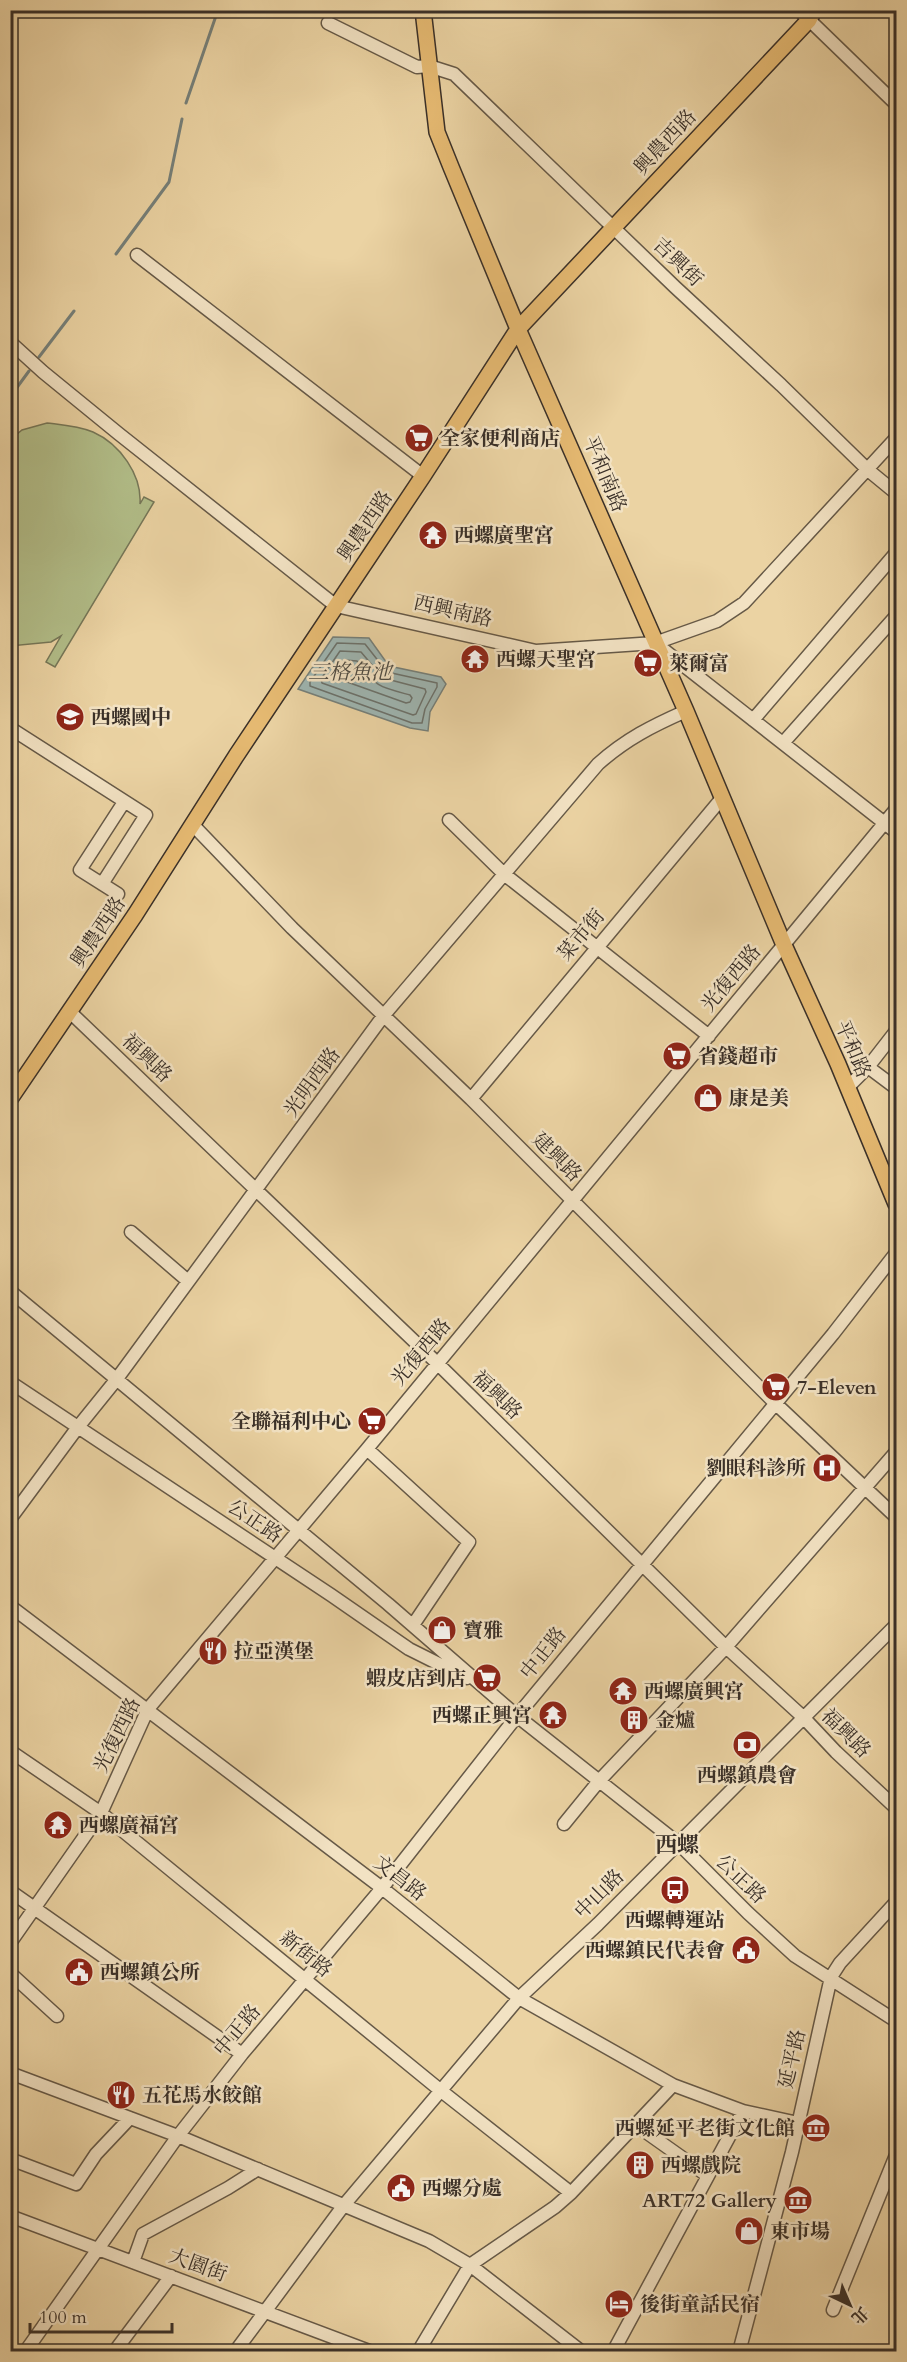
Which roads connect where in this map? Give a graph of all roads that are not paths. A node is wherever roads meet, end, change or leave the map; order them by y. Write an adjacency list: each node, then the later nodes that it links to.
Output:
1 (423, 10): 5 (main road, 平和南路)
2 (826, 10): 3 (main road, 興農西路)
3 (807, 14): 6 (street); 7 (main road, 興農西路)
4 (328, 23): 5 (street, 吉興街)
5 (429, 66): 7 (street, 吉興街); 9 (main road, 平和南路)
6 (897, 104)
7 (613, 227): 9 (main road, 興農西路); 12 (street, 吉興街)
8 (137, 255): 13 (street)
9 (518, 329): 13 (main road, 興農西路); 18 (main road, 平和南路)
10 (10, 342): 16 (street, 西興南路)
11 (897, 438): 12 (street, 西興南路)
12 (868, 470): 14 (street, 吉興街); 18 (street, 西興南路)
13 (423, 476): 16 (main road, 興農西路)
14 (897, 494)
15 (897, 553): 20 (street)
16 (336, 606): 18 (street, 西興南路); 28 (main road, 興農西路)
17 (897, 616): 22 (street)
18 (656, 643): 19 (main road, 平和南路); 20 (street)
19 (686, 711): 23 (main road, 平和南路); 30 (street, 光明西路)
20 (753, 720): 22 (street)
21 (10, 728): 24 (street)
22 (783, 743): 27 (street)
23 (722, 798): 33 (main road, 平和南路); 34 (street, 菜市街)
24 (124, 802): 31 (street); 31 (street)
25 (897, 809): 27 (street, 光復西路)
26 (449, 820): 30 (street)
27 (885, 823): 29 (street); 33 (street, 光復西路)
28 (192, 824): 35 (main road, 興農西路); 36 (street, 建興路)
29 (897, 832)
30 (504, 874): 34 (street); 36 (street, 光明西路)
31 (102, 884): 32 (street)
32 (118, 894)
33 (784, 945): 38 (street, 光復西路); 40 (main road, 平和路)
34 (597, 946): 38 (street); 43 (street, 菜市街)
35 (69, 1011): 42 (main road, 興農西路); 44 (street, 福興路)
36 (384, 1015): 43 (street, 建興路); 44 (street, 光明西路)
37 (897, 1031): 39 (street)
38 (709, 1035): 45 (street, 光復西路)
39 (868, 1067): 40 (street); 41 (street)
40 (847, 1088): 46 (main road, 平和路)
41 (897, 1088)
42 (10, 1098)
43 (471, 1099): 45 (street, 建興路)
44 (256, 1190): 49 (street, 光明西路); 51 (street, 福興路)
45 (572, 1199): 51 (street, 光復西路); 54 (street, 建興路)
46 (897, 1204)
47 (131, 1232): 49 (street)
48 (897, 1253): 54 (street, 中正路)
49 (188, 1281): 52 (street, 光明西路)
50 (10, 1291): 52 (street, 公正路)
51 (437, 1363): 56 (street, 光復西路); 63 (street, 福興路)
52 (116, 1380): 55 (street, 光明西路); 61 (street, 公正路)
53 (10, 1382): 55 (street, 公正路)
54 (776, 1403): 58 (street, 建興路); 63 (street, 中正路)
55 (78, 1427): 60 (street, 光明西路); 62 (street, 公正路)
56 (367, 1449): 61 (street, 光復西路); 65 (street)
57 (897, 1452): 58 (street)
58 (867, 1488): 59 (street, 建興路); 67 (street)
59 (897, 1517)
60 (10, 1519)
61 (297, 1530): 62 (street, 光復西路); 65 (street, 公正路)
62 (274, 1557): 68 (street, 公正路); 69 (street, 光復西路)
63 (642, 1564): 67 (street, 福興路); 70 (street, 中正路)
64 (10, 1606): 69 (street, 文昌路)
65 (412, 1625): 68 (street, 公正路)
66 (897, 1625): 71 (street, 中山路)
67 (726, 1647): 71 (street, 福興路); 73 (street)
68 (482, 1686): 70 (street, 公正路)
69 (148, 1709): 75 (street, 光復西路); 78 (street, 文昌路)
70 (517, 1716): 73 (street, 公正路); 78 (street, 中正路)
71 (803, 1717): 74 (street, 福興路); 77 (street, 中山路)
72 (10, 1751): 75 (street, 新街路)
73 (599, 1781): 76 (street); 77 (street, 公正路)
74 (897, 1808)
75 (101, 1813): 81 (street, 光復西路); 85 (street, 新街路)
76 (564, 1824)
77 (679, 1844): 84 (street, 公正路); 86 (street, 中山路)
78 (382, 1888): 85 (street, 中正路); 86 (street, 文昌路)
79 (10, 1891): 81 (street)
80 (897, 1902): 84 (street, 延平路)
81 (34, 1908): 82 (street, 光復西路); 89 (street)
82 (10, 1943)
83 (10, 1974): 87 (street)
84 (831, 1977): 88 (street, 公正路); 95 (street, 延平路)
85 (306, 1979): 89 (street, 中正路); 92 (street, 新街路)
86 (519, 1998): 91 (street, 文昌路); 92 (street, 中山路)
87 (57, 2016)
88 (897, 2021)
89 (242, 2054): 97 (street, 中正路)
90 (10, 2073): 94 (street)
91 (673, 2085): 93 (street, 文昌路); 96 (street)
92 (440, 2090): 102 (street, 新街路); 103 (street, 中山路)
93 (743, 2111): 95 (street, 文昌路); 101 (street)
94 (130, 2118): 97 (street); 99 (street)
95 (798, 2123): 118 (street, 延平路)
96 (636, 2126): 101 (street); 102 (street)
97 (178, 2136): 100 (street); 105 (street, 中正路)
98 (897, 2155): 110 (street)
99 (10, 2159)
100 (258, 2169): 103 (street); 106 (street)
101 (708, 2176): 117 (street)
102 (571, 2193): 107 (street)
103 (344, 2205): 107 (street); 109 (street, 中山路)
104 (10, 2216): 105 (street, 大園街)
105 (97, 2248): 106 (street, 大園街); 111 (street, 中正路)
106 (133, 2262): 108 (street, 大園街)
107 (470, 2265): 115 (street); 116 (street)
108 (171, 2276): 109 (street, 大園街); 112 (street)
109 (264, 2310): 113 (street, 中山路); 114 (street, 大園街)
110 (833, 2310)
111 (25, 2352)
112 (114, 2352)
113 (235, 2352)
114 (372, 2352)
115 (418, 2352)
116 (582, 2352)
117 (613, 2352)
118 (740, 2352)

